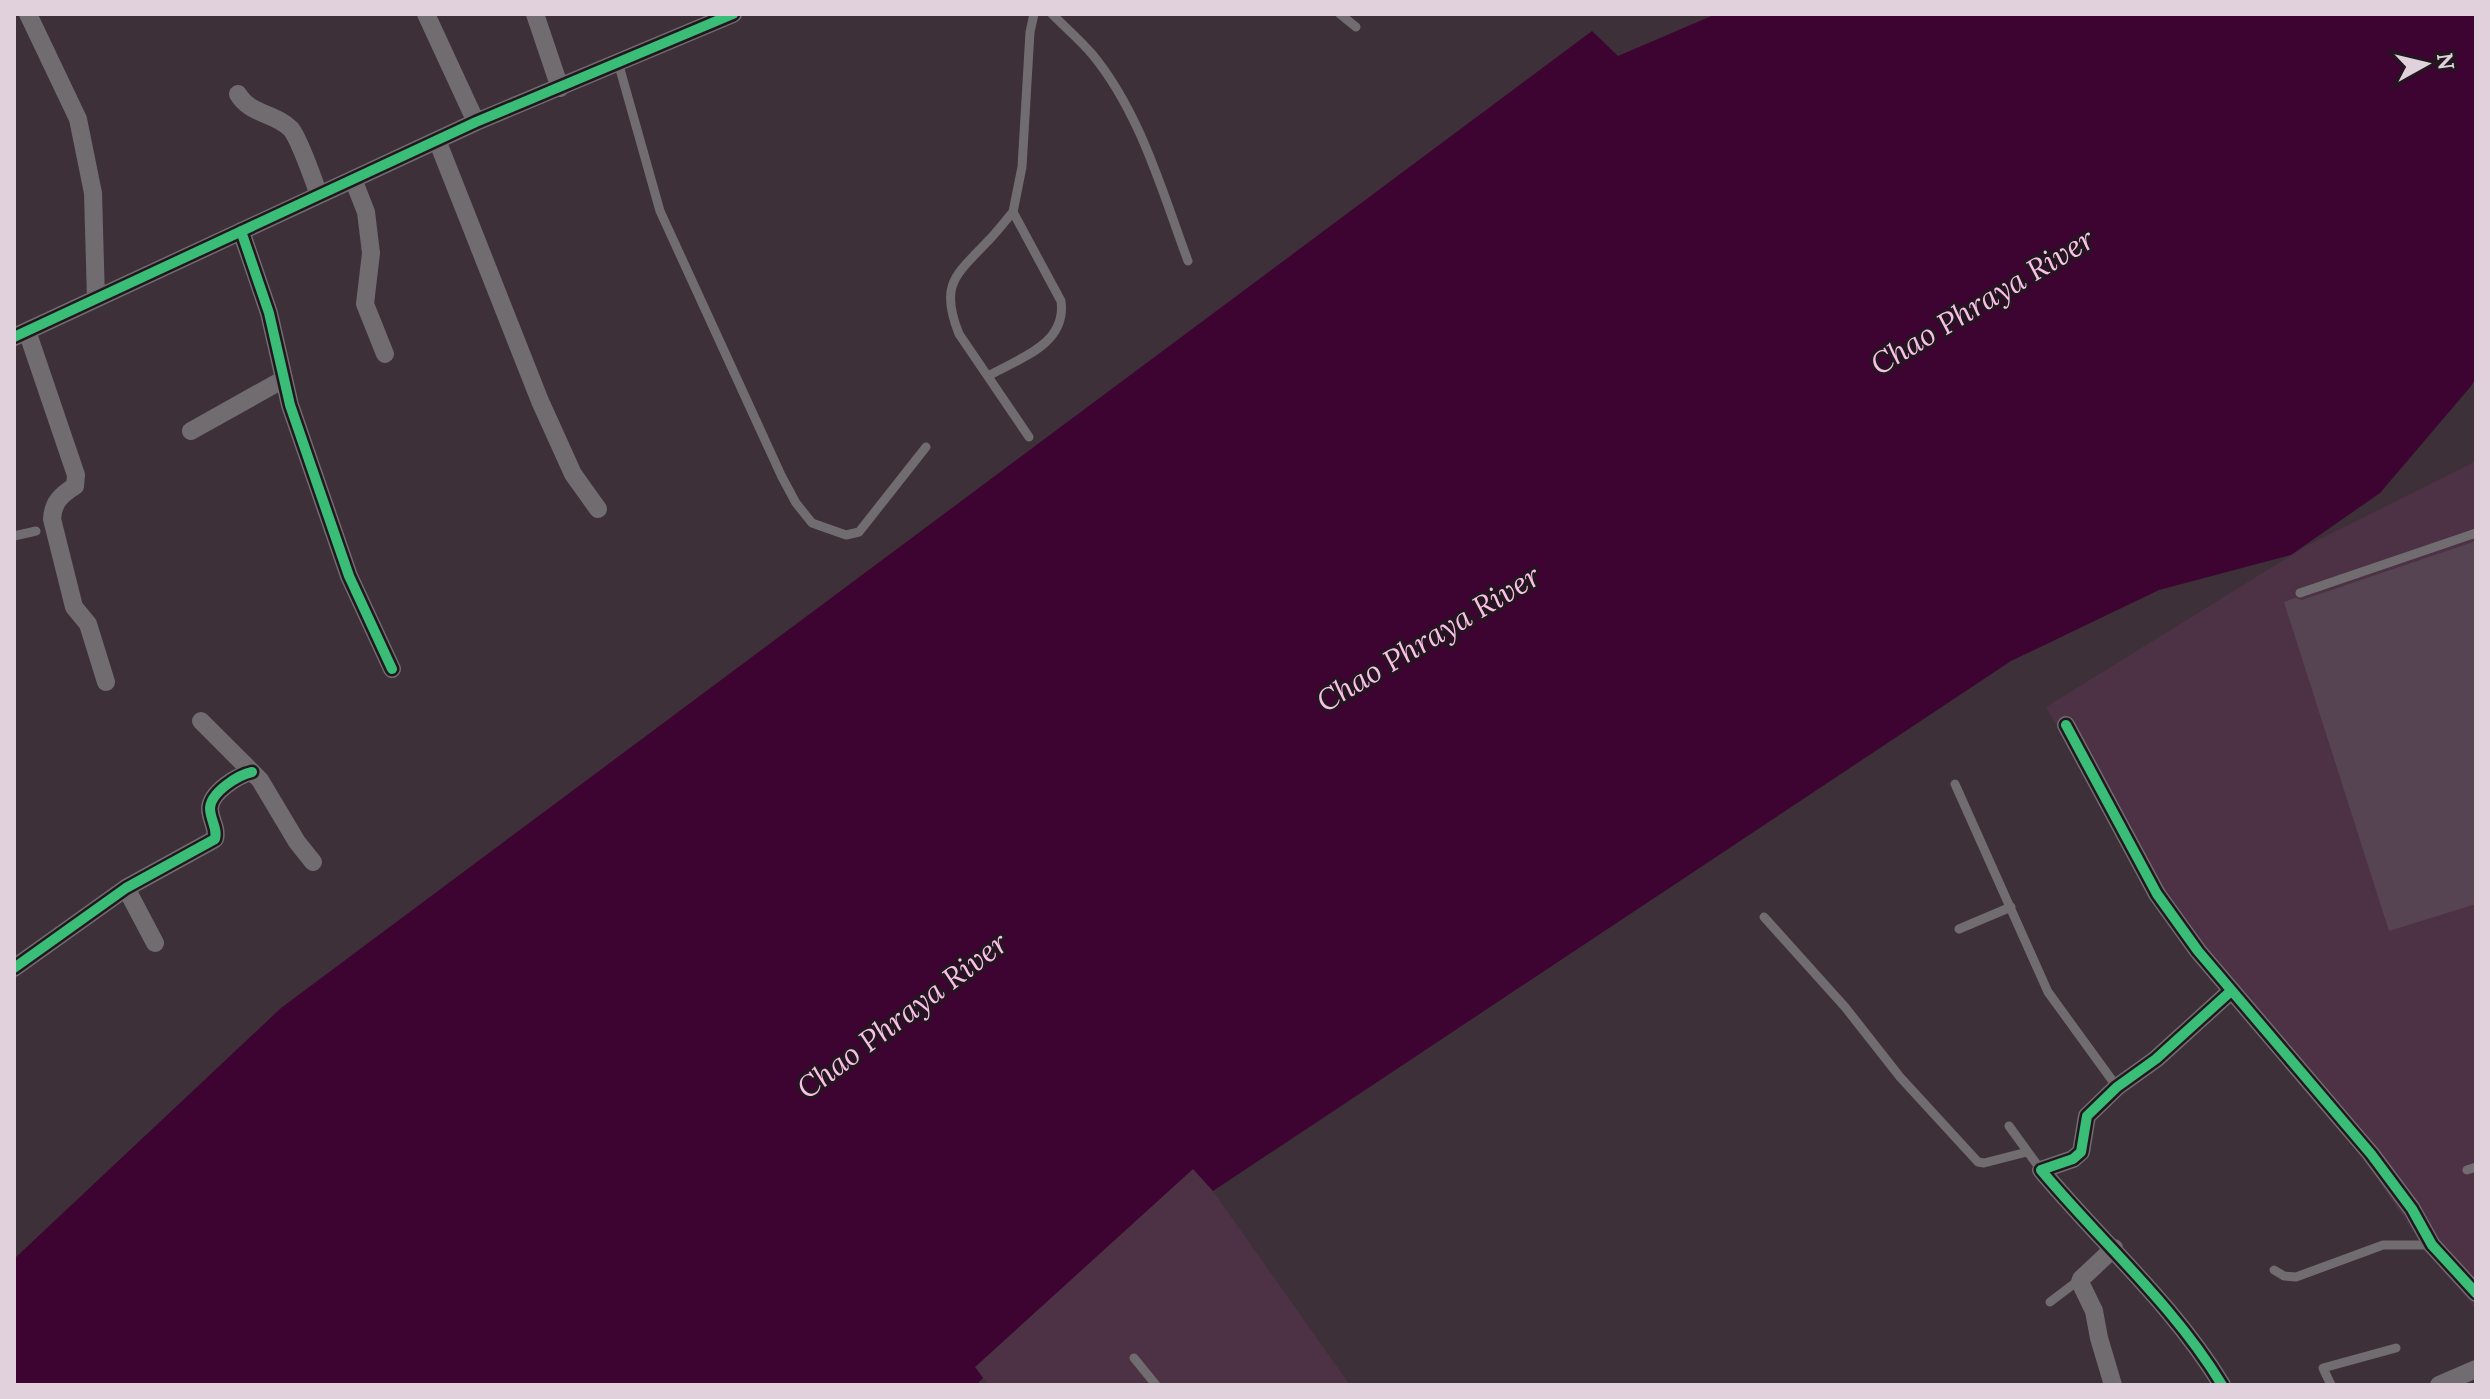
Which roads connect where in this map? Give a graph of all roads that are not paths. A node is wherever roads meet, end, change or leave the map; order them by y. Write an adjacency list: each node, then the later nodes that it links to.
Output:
1 (28, 14): 19 (street)
2 (426, 14): 12 (street)
3 (535, 14): 10 (street)
4 (732, 14): 9 (street)
5 (1034, 14): 16 (lane)
6 (1052, 14): 18 (lane)
7 (1340, 14): 8 (lane)
8 (1356, 27)
9 (618, 62): 10 (street); 26 (lane)
10 (560, 88): 12 (street)
11 (238, 94): 15 (street)
12 (476, 122): 13 (street)
13 (437, 140): 14 (street); 27 (street)
14 (353, 179): 15 (street); 21 (street)
15 (319, 195): 17 (street)
16 (1013, 212): 22 (lane); 22 (lane)
17 (241, 231): 19 (street); 23 (street)
18 (1188, 261)
19 (96, 299): 20 (street)
20 (20, 334): 33 (street)
21 (385, 354)
22 (988, 376): 25 (lane)
23 (284, 379): 24 (street); 32 (street)
24 (191, 431)
25 (1029, 437)
26 (926, 447)
27 (598, 509)
28 (36, 531): 30 (lane)
29 (2476, 533): 31 (lane)
30 (14, 536)
31 (2300, 593)
32 (392, 669)
33 (106, 682)
34 (201, 721): 36 (street)
35 (2066, 725): 45 (street)
36 (252, 772): 38 (street); 39 (street)
37 (1955, 784): 40 (lane)
38 (313, 862)
39 (126, 888): 43 (street); 44 (street)
40 (2011, 907): 42 (lane); 46 (lane)
41 (1764, 917): 48 (lane)
42 (1959, 929)
43 (155, 943)
44 (14, 968)
45 (2231, 991): 46 (street); 50 (street)
46 (2117, 1087): 49 (street)
47 (2009, 1126): 48 (lane)
48 (2027, 1152): 49 (lane)
49 (2041, 1170): 51 (street)
50 (2432, 1245): 52 (lane); 54 (street)
51 (2114, 1248): 53 (street); 61 (street)
52 (2274, 1270)
53 (2081, 1279): 55 (lane); 60 (street)
54 (2476, 1293)
55 (2050, 1302)
56 (2396, 1348): 62 (lane)
57 (1134, 1358): 59 (lane)
58 (2476, 1369): 63 (street)
59 (1156, 1385)
60 (2113, 1385)
61 (2222, 1385)
62 (2331, 1385)
63 (2439, 1385)

